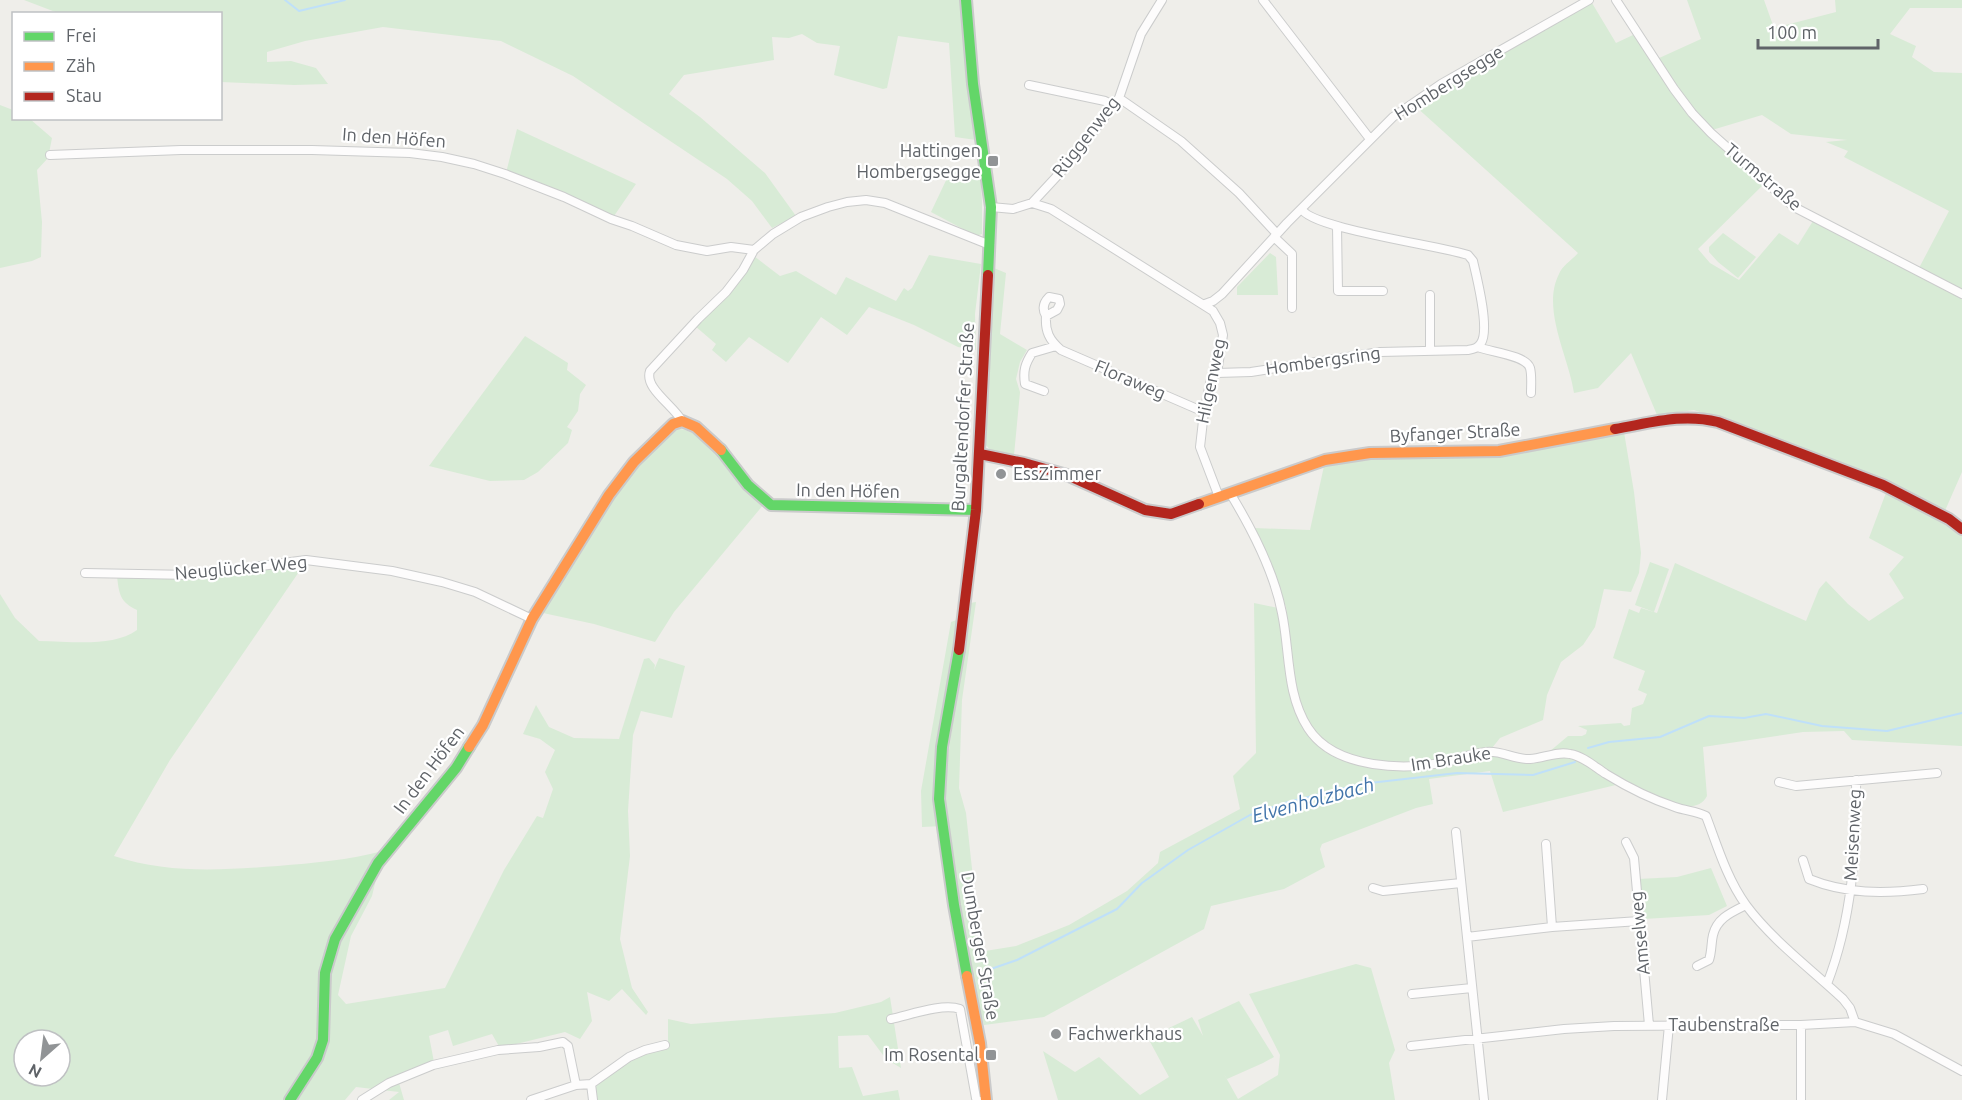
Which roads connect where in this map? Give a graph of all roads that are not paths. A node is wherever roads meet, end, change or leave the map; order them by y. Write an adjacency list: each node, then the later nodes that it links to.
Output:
1 (966, 0): 12 (street, Burgaltendorfer Straße)
2 (1162, 0): 7 (street, Rüggenweg)
3 (1263, 0): 9 (street)
4 (1589, 0): 9 (street, Hombergsegge)
5 (1616, 0): 19 (street, Turmstraße)
6 (1029, 85): 8 (street)
7 (1119, 98): 8 (street, Rüggenweg); 15 (street)
8 (1113, 105): 11 (street, Rüggenweg)
9 (1370, 139): 13 (street, Hombergsegge)
10 (50, 155): 17 (street, In den Höfen)
11 (1032, 203): 12 (street); 21 (street)
12 (991, 207): 16 (street, Burgaltendorfer Straße)
13 (1302, 209): 14 (street); 15 (street, Hombergsegge)
14 (1337, 226): 18 (street); 25 (street)
15 (1276, 236): 21 (street, Hombergsegge); 22 (street)
16 (990, 245): 17 (street, In den Höfen); 32 (street, Burgaltendorfer Straße)
17 (754, 250): 31 (street, In den Höfen)
18 (1383, 291)
19 (1962, 294)
20 (1430, 295): 26 (street)
21 (1204, 304): 27 (street, Hilgenweg)
22 (1292, 308)
23 (1046, 316): 24 (street)
24 (1056, 346): 28 (street); 30 (street, Floraweg)
25 (1478, 347): 26 (street, Hombergsring); 29 (street, Hombergsring)
26 (1430, 350): 27 (street, Hombergsring)
27 (1217, 373): 30 (street, Hilgenweg)
28 (1044, 391)
29 (1531, 393)
30 (1204, 412): 34 (street, Hilgenweg)
31 (682, 421): 35 (street, In den Höfen); 38 (street, In den Höfen)
32 (980, 454): 34 (street, Byfanger Straße); 35 (street, Burgaltendorfer Straße)
33 (1230, 493): 34 (street, Byfanger Straße); 36 (street, Byfanger Straße); 51 (street, Im Brauke)
34 (1219, 496)
35 (976, 510): 43 (street, Burgaltendorfer Straße)
36 (1962, 529)
37 (85, 573): 38 (street, Neuglücker Weg)
38 (532, 619): 70 (street, In den Höfen)
39 (1936, 773): 40 (street, Meisenweg)
40 (1856, 780): 41 (street, Meisenweg); 50 (street, Meisenweg)
41 (1779, 782)
42 (1456, 832): 47 (street)
43 (945, 834): 75 (street, Dumberger Straße)
44 (1626, 842): 52 (street, Amselweg)
45 (1546, 844): 53 (street)
46 (1803, 860): 50 (street, Meisenweg)
47 (1461, 883): 48 (street); 54 (street)
48 (1373, 888)
49 (1923, 889): 50 (street, Meisenweg)
50 (1850, 891): 56 (street, Meisenweg)
51 (1746, 905): 55 (street); 56 (street, Im Brauke)
52 (1639, 921): 53 (street); 61 (street, Amselweg)
53 (1552, 927): 54 (street)
54 (1467, 937): 57 (street)
55 (1697, 966)
56 (1827, 984): 60 (street, Im Brauke)
57 (1472, 988): 58 (street); 64 (street)
58 (1412, 994)
59 (891, 1019): 74 (street, Dumberger Straße)
60 (1855, 1023): 63 (street, Taubenstraße); 67 (street, Taubenstraße)
61 (1649, 1025): 62 (street, Taubenstraße); 64 (street, Taubenstraße)
62 (1669, 1025): 63 (street, Taubenstraße); 77 (street)
63 (1801, 1025): 78 (street)
64 (1476, 1039): 66 (street, Taubenstraße); 76 (street)
65 (665, 1046): 68 (street)
66 (1411, 1046)
67 (1962, 1071)
68 (591, 1084): 69 (street); 73 (street)
69 (576, 1085): 71 (street); 72 (street)
70 (290, 1100)
71 (362, 1100)
72 (531, 1100)
73 (593, 1100)
74 (978, 1100)
75 (986, 1100)
76 (1484, 1100)
77 (1662, 1100)
78 (1801, 1100)

